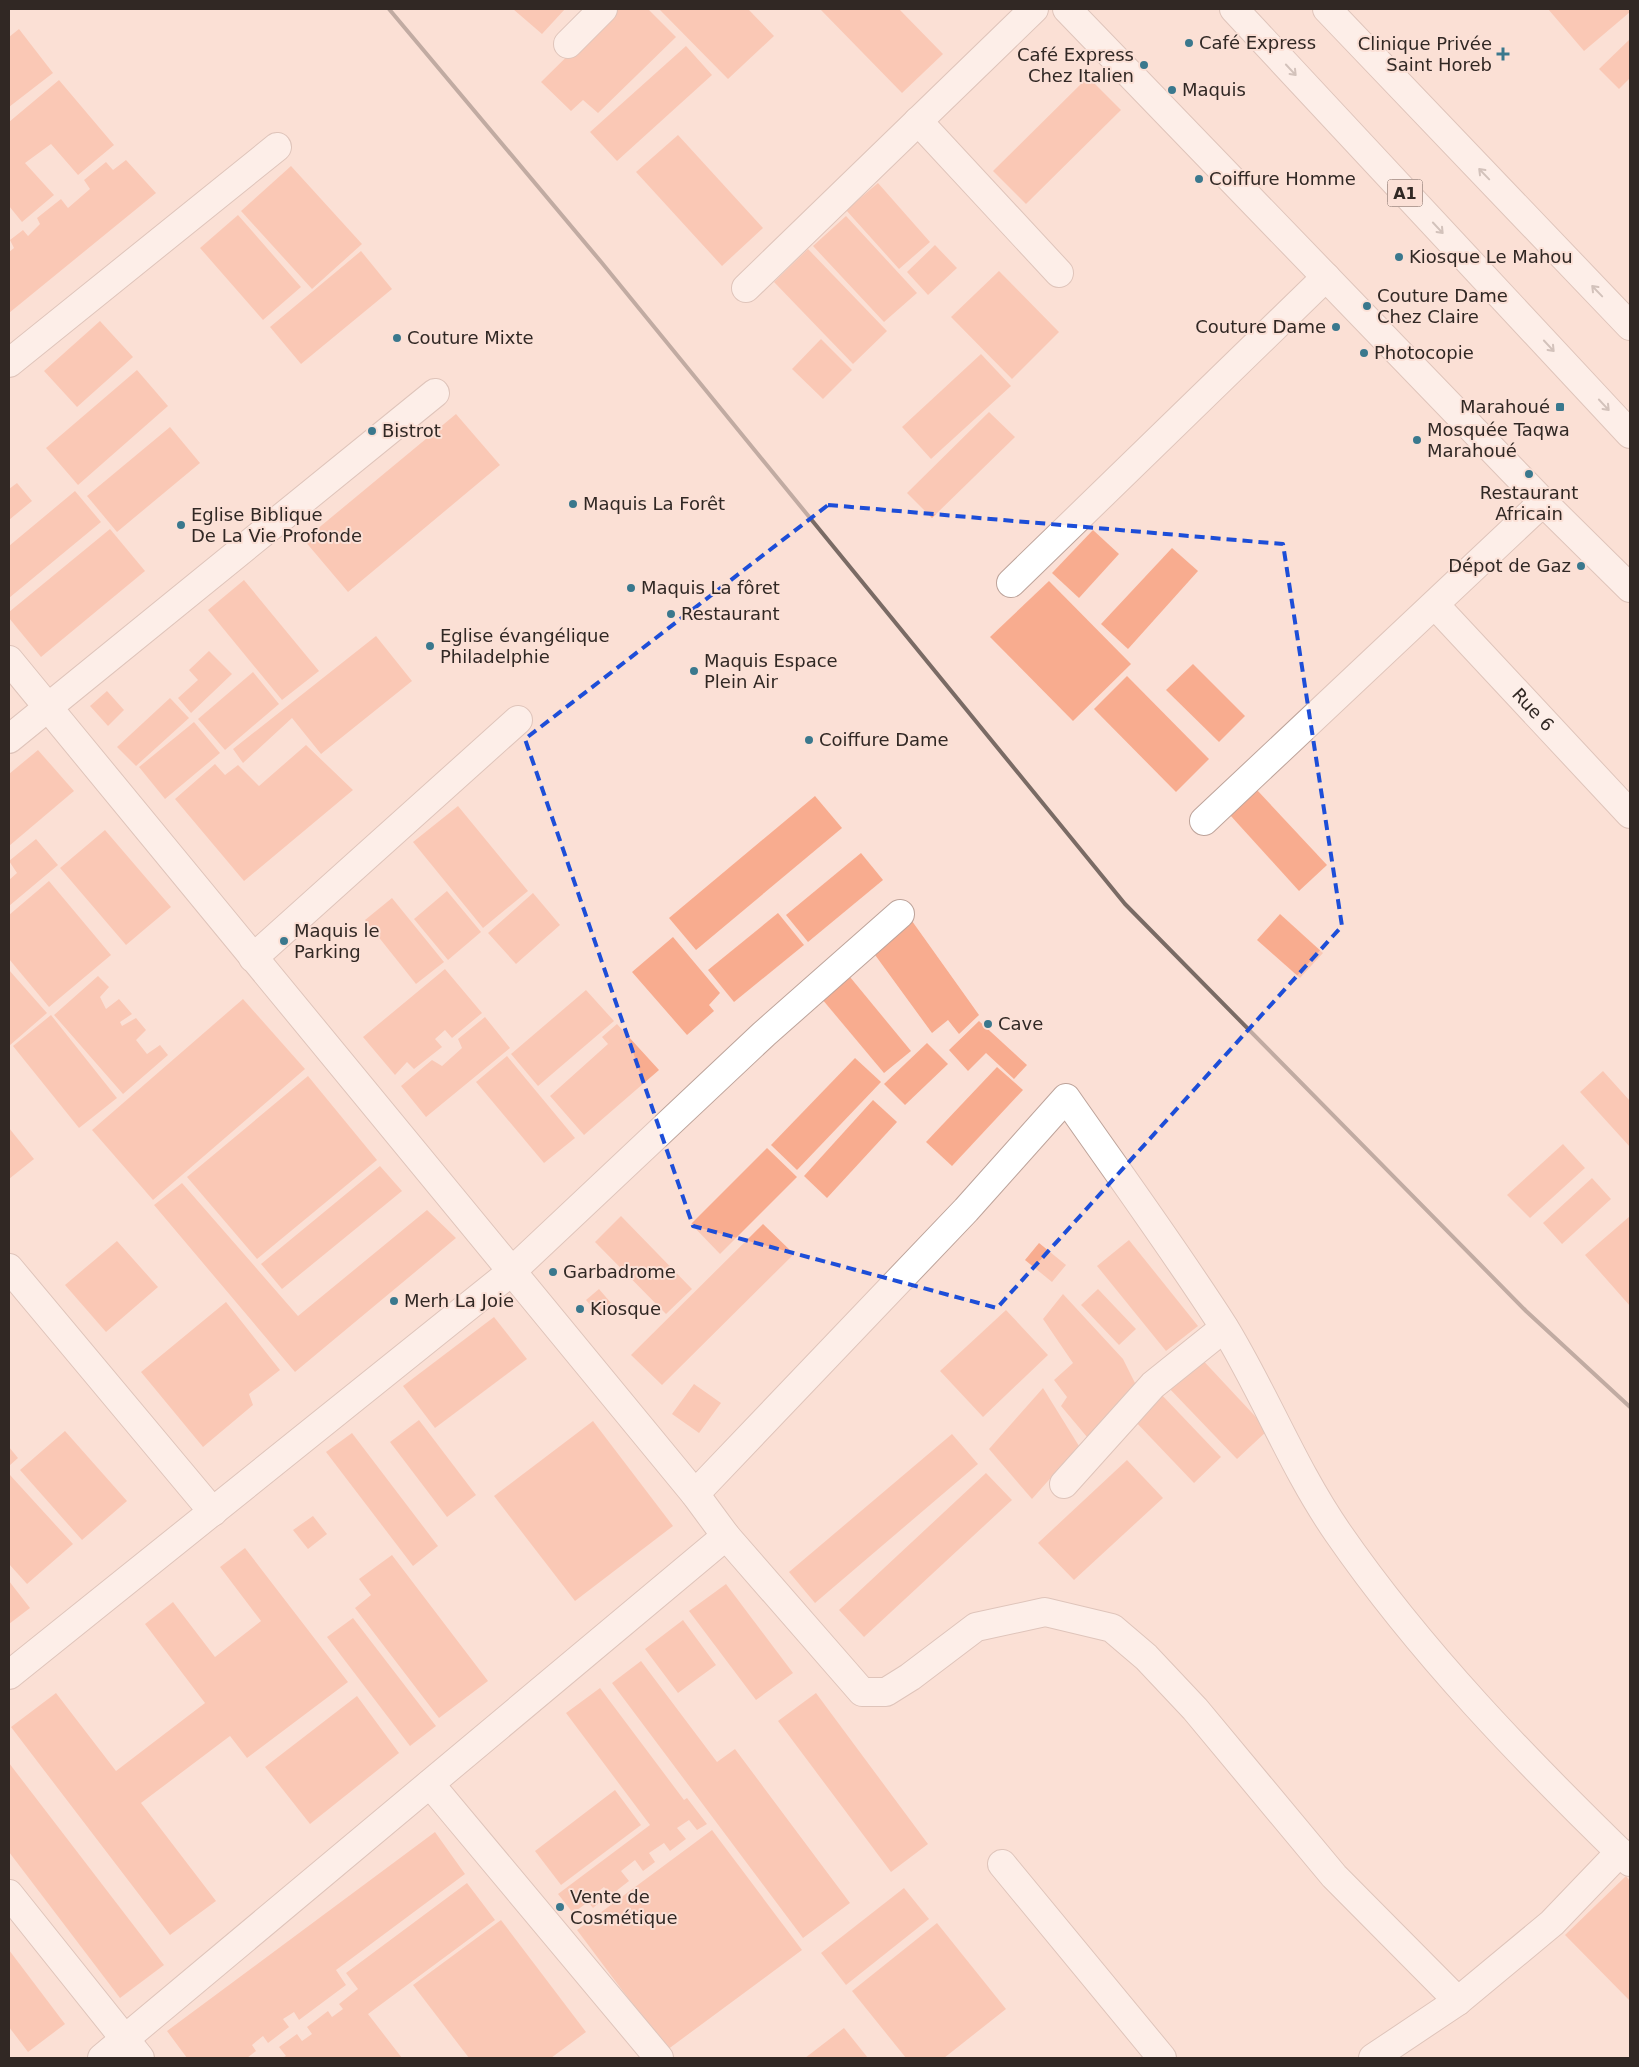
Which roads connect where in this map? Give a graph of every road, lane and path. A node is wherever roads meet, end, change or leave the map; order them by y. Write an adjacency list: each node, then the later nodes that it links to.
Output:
1 (603, 9): 6 (street)
2 (1034, 9): 7 (street)
3 (1067, 9): 10 (street)
4 (1234, 9): 15 (street, A1, one-way to 15)
5 (1328, 9): 12 (street, one-way to 5)
6 (568, 44)
7 (918, 121): 9 (street); 11 (street)
8 (277, 147): 13 (street)
9 (1059, 273)
10 (1326, 277): 16 (street); 17 (street)
11 (746, 288)
12 (1630, 326)
13 (9, 363)
14 (435, 393): 21 (street)
15 (1630, 434)
16 (1543, 502): 18 (street); 19 (street)
17 (1011, 583)
18 (1630, 588)
19 (1436, 606): 24 (street, Rue 6); 25 (street)
20 (9, 660): 21 (street)
21 (46, 708): 23 (street); 27 (street)
22 (518, 720): 27 (street)
23 (9, 739)
24 (1630, 814)
25 (1204, 821)
26 (900, 914): 29 (street)
27 (252, 958): 29 (street)
28 (9, 1268): 33 (street)
29 (511, 1272): 32 (street); 33 (street)
30 (1224, 1328): 31 (street); 32 (street); 37 (street)
31 (1064, 1484)
32 (695, 1494): 34 (street)
33 (213, 1512): 35 (street)
34 (726, 1536): 36 (street); 40 (street)
35 (9, 1675)
36 (430, 1784): 41 (street); 43 (street)
37 (1625, 1857): 40 (street)
38 (1002, 1864): 44 (street)
39 (9, 1894): 41 (street)
40 (1458, 2001): 45 (street)
41 (132, 2049): 42 (street)
42 (102, 2058)
43 (659, 2058)
44 (1162, 2058)
45 (1373, 2058)

